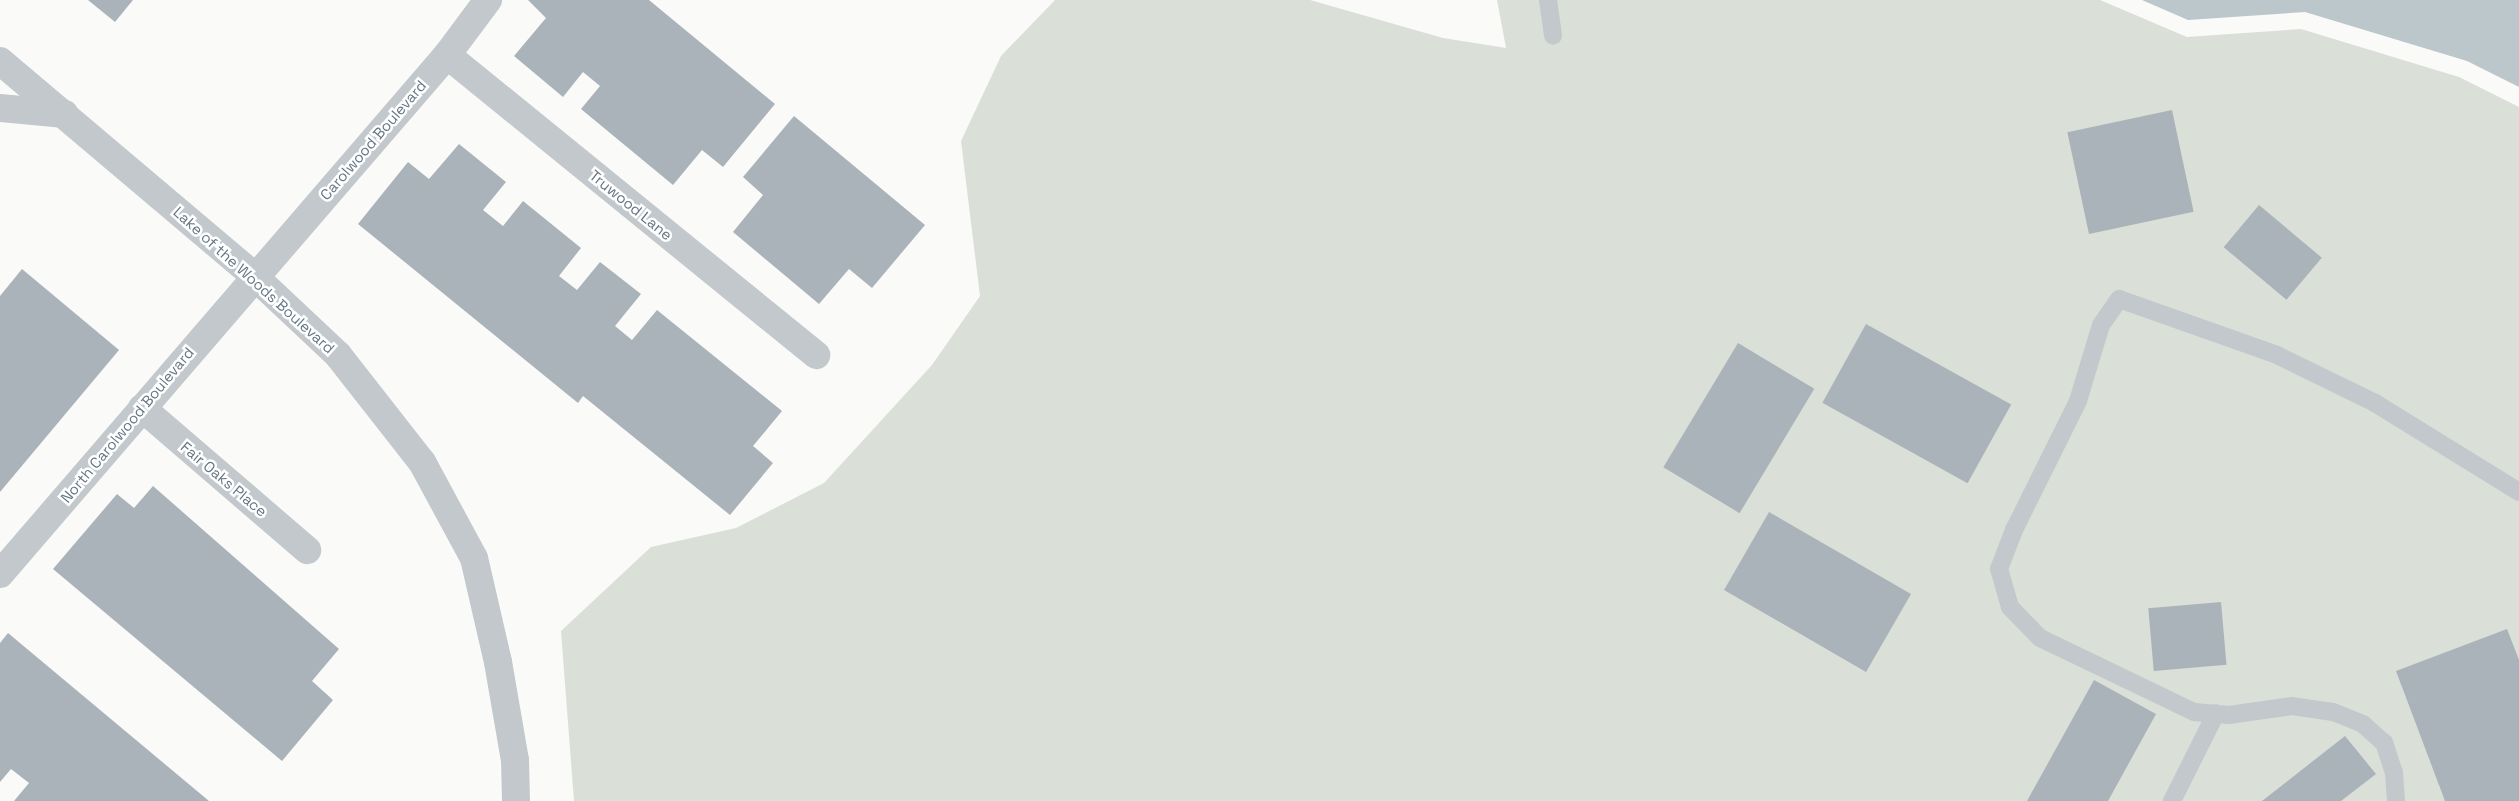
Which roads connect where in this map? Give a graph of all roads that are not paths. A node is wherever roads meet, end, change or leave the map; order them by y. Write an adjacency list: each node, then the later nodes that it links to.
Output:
1 (488, 0): 4 (street, Carolwood Boulevard)
2 (1548, 0): 3 (lane)
3 (1553, 36)
4 (446, 55): 8 (street, Carolwood Boulevard); 9 (street, Truwood Lane)
5 (0, 62): 7 (street, Lake of the Woods Boulevard)
6 (0, 108): 7 (street)
7 (65, 114): 8 (street, Lake of the Woods Boulevard)
8 (254, 276): 10 (street, North Carolwood Boulevard); 15 (street, Lake of the Woods Boulevard)
9 (816, 355)
10 (142, 408): 12 (street, Fair Oaks Place); 13 (street, North Carolwood Boulevard)
11 (2519, 492): 14 (lane)
12 (307, 550)
13 (0, 574)
14 (2216, 714): 16 (lane); 17 (lane)
15 (516, 801)
16 (2172, 801)
17 (2396, 801)

